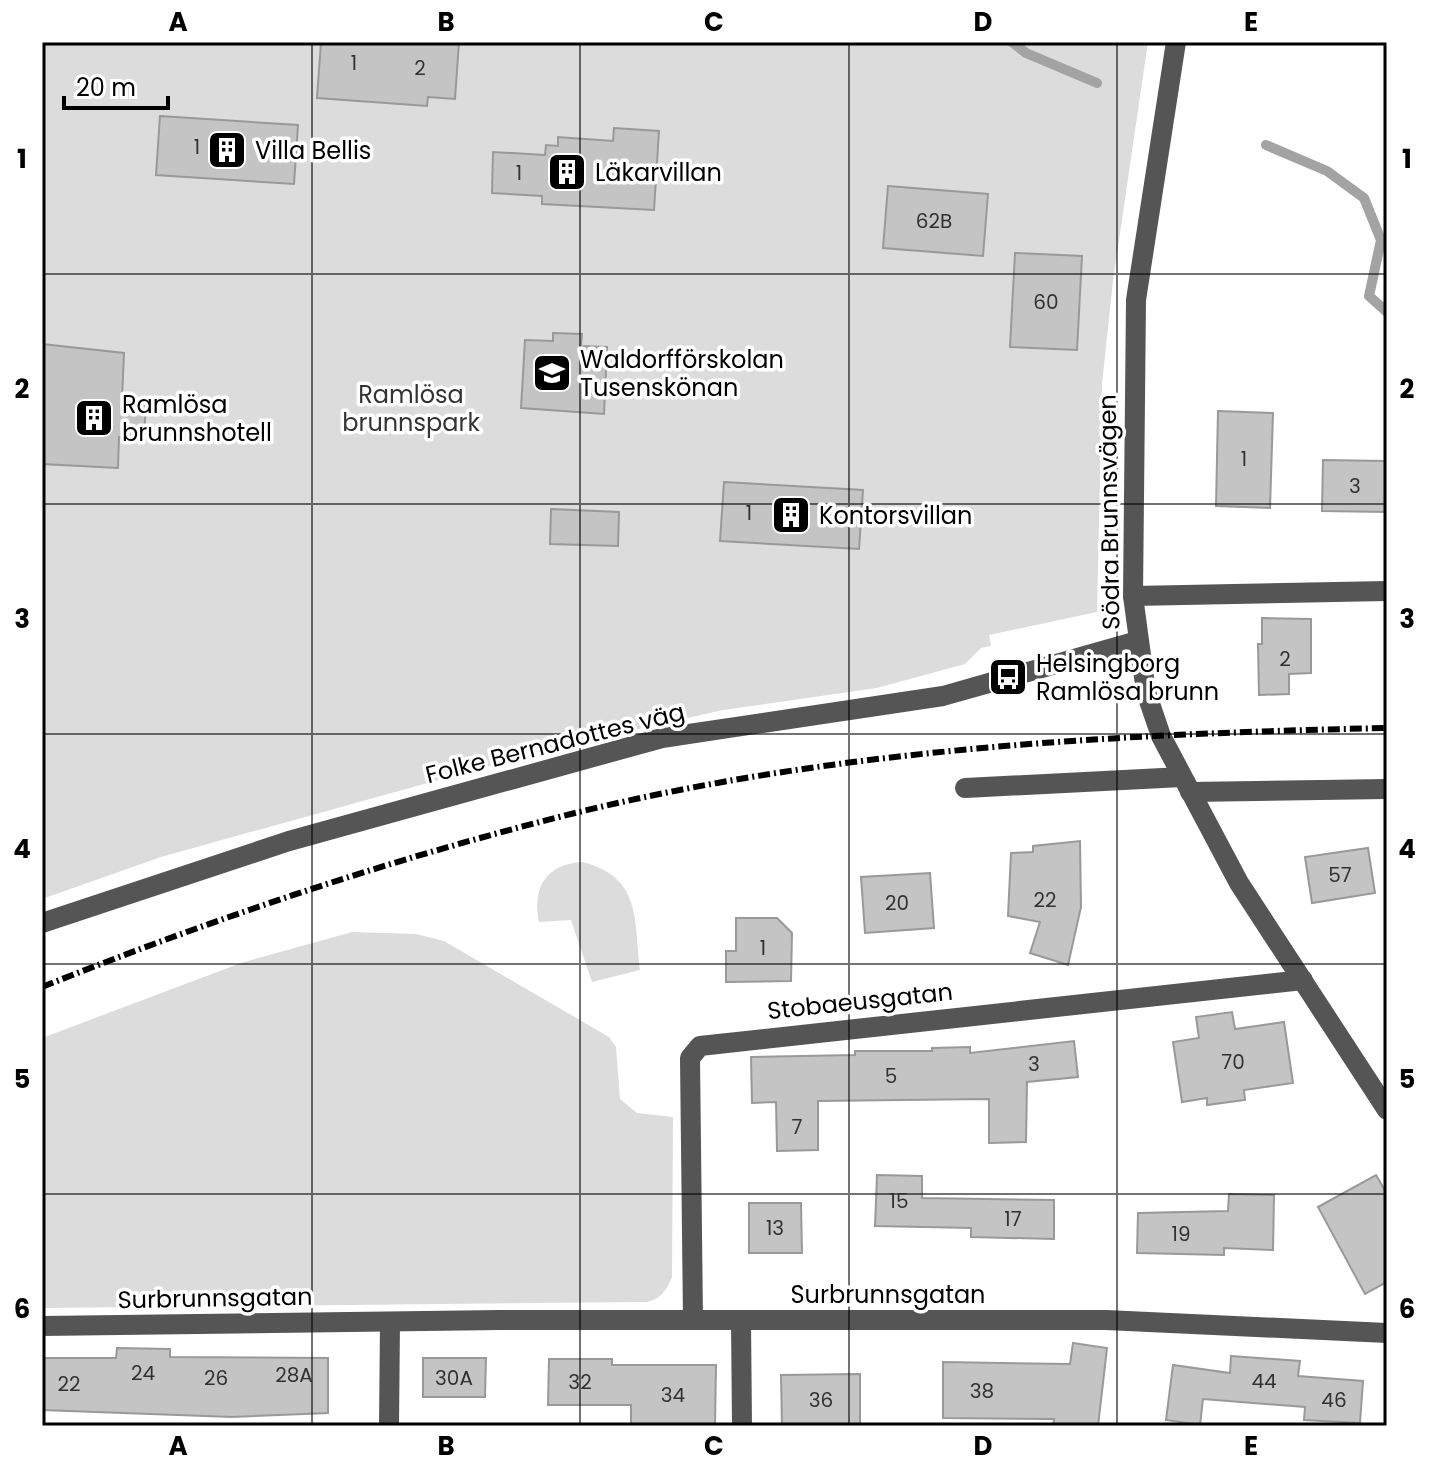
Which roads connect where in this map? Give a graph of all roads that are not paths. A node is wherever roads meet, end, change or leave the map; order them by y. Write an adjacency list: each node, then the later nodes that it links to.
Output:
1 (1176, 42): 3 (street, Södra Brunnsvägen)
2 (1387, 591): 3 (street)
3 (1133, 596): 4 (street, Södra Brunnsvägen)
4 (1137, 641): 5 (street, Södra Brunnsvägen); 8 (street, Folke Bernadottes väg)
5 (1186, 784): 6 (street); 7 (street); 9 (street, Södra Brunnsvägen)
6 (965, 788)
7 (1387, 789)
8 (42, 923)
9 (1303, 980): 10 (street, Södra Brunnsvägen); 11 (street, Stobaeusgatan)
10 (1387, 1110)
11 (693, 1320): 12 (street, Surbrunnsgatan); 13 (street, Surbrunnsgatan)
12 (741, 1321): 15 (street, Surbrunnsgatan); 17 (street)
13 (390, 1322): 14 (street, Surbrunnsgatan); 16 (street)
14 (42, 1326)
15 (1387, 1333)
16 (389, 1426)
17 (742, 1426)

